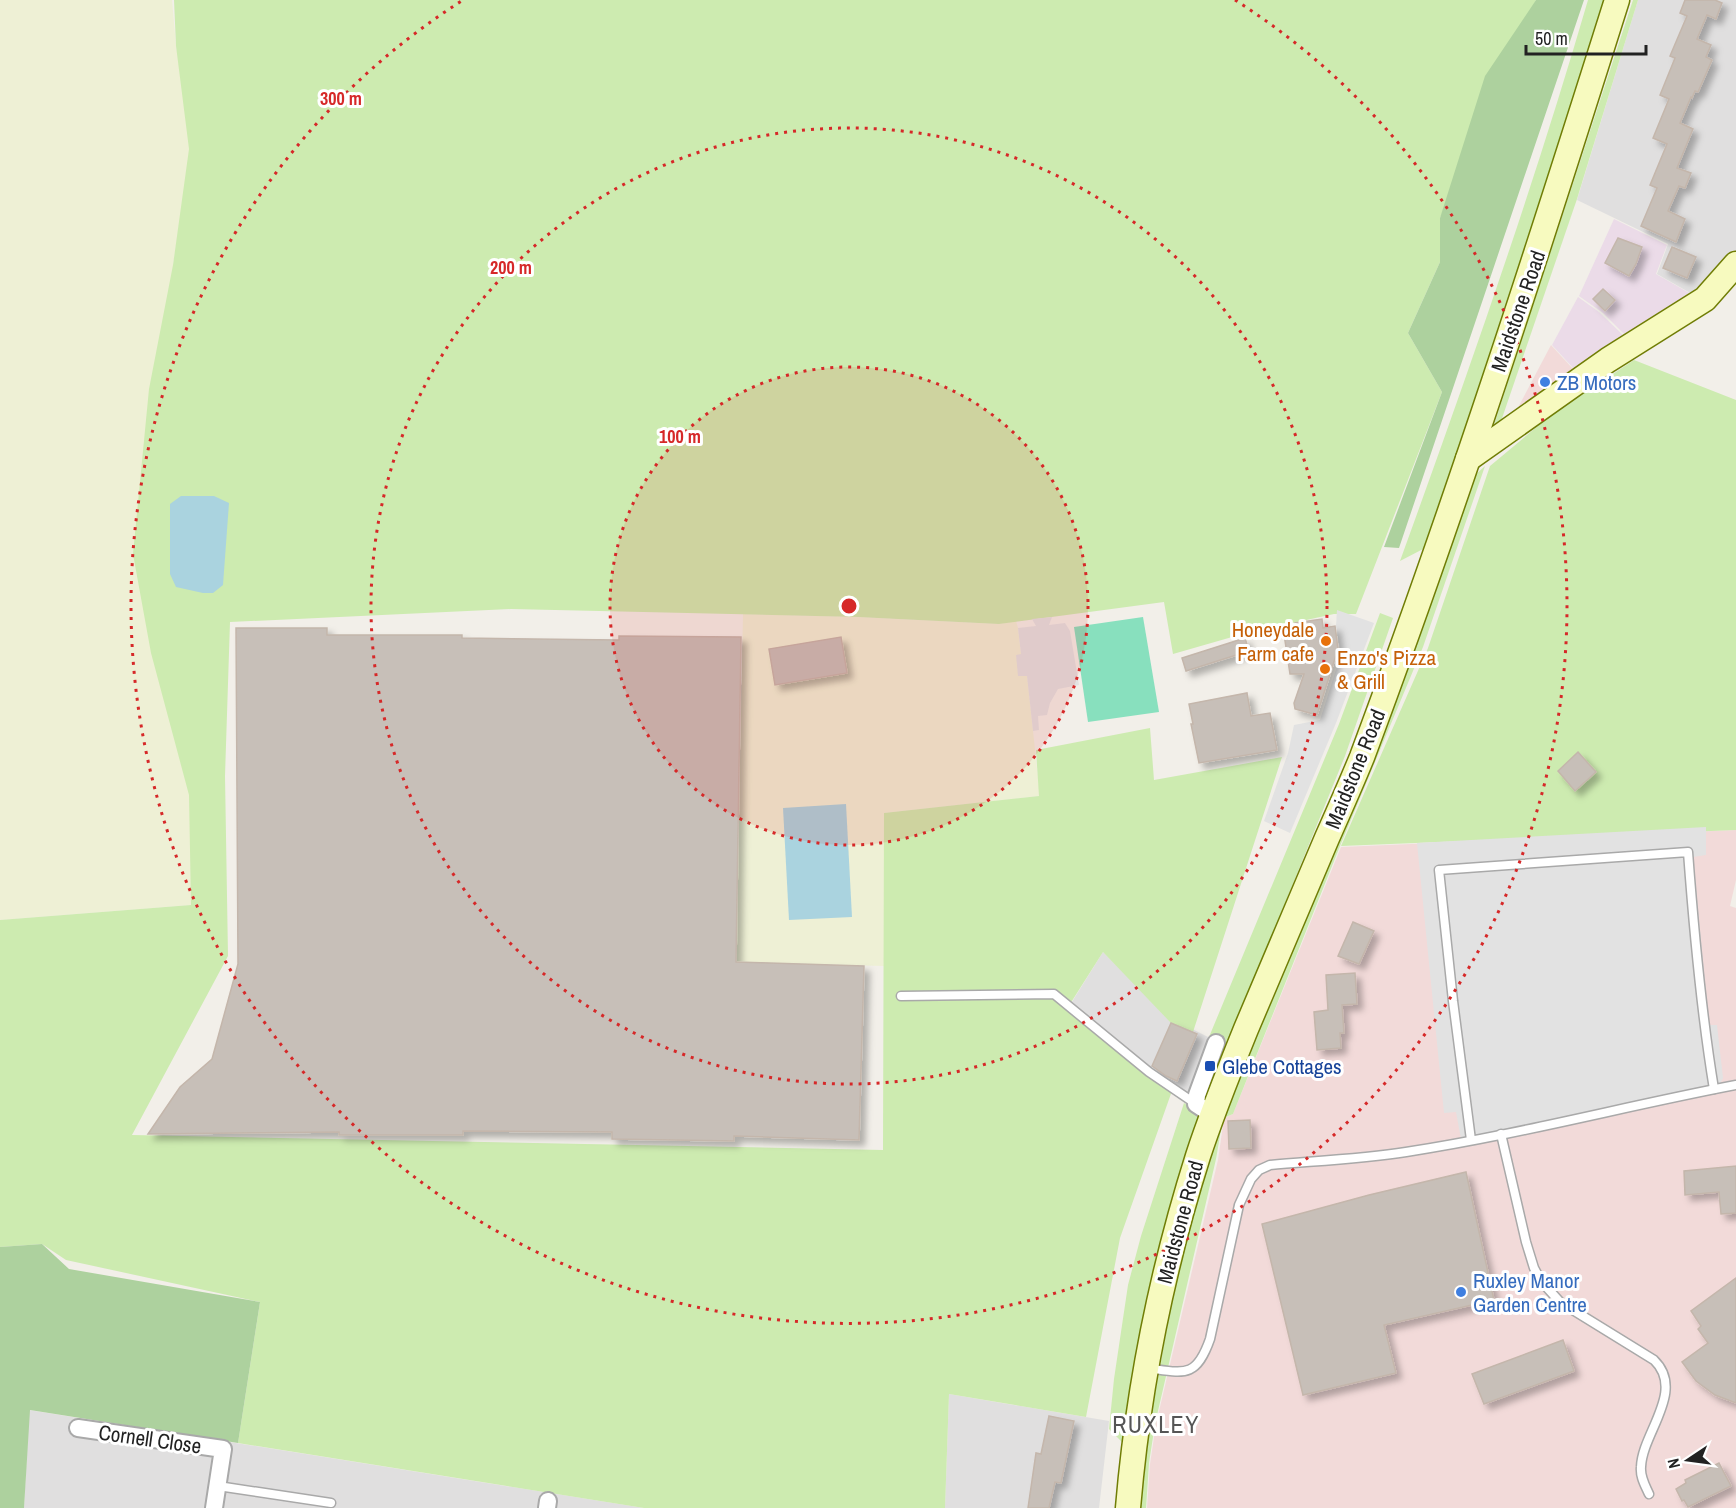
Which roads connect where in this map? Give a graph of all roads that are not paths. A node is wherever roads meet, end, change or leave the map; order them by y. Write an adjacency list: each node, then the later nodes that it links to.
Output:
1 (1617, 0): 3 (main road, Maidstone Road)
2 (1736, 264): 3 (main road)
3 (1468, 459): 8 (main road, Maidstone Road)
4 (901, 996): 8 (lane)
5 (1216, 1043): 8 (street)
6 (1736, 1085): 7 (lane)
7 (1714, 1089): 9 (lane); 10 (lane)
8 (1205, 1109): 11 (main road, Maidstone Road)
9 (1501, 1134): 10 (lane); 14 (lane)
10 (1471, 1140): 11 (lane)
11 (1147, 1368): 17 (main road, Maidstone Road)
12 (78, 1428): 13 (street, Cornell Close)
13 (218, 1486): 15 (lane); 16 (street)
14 (1649, 1494)
15 (331, 1503)
16 (214, 1508)
17 (1128, 1508)

